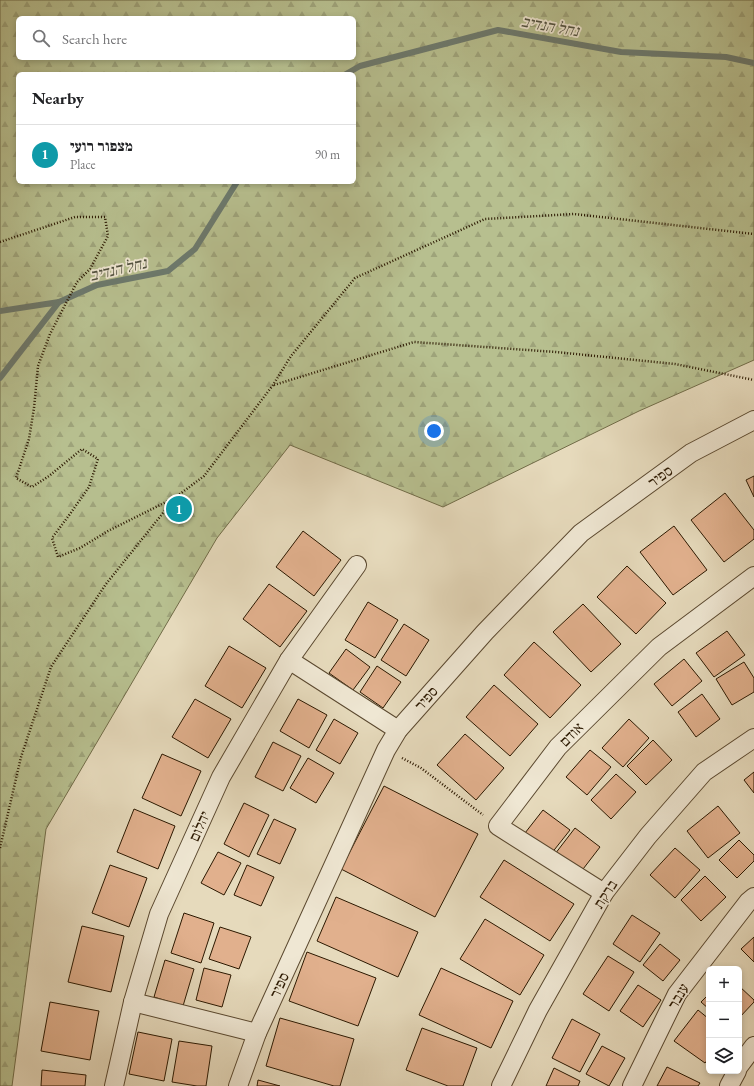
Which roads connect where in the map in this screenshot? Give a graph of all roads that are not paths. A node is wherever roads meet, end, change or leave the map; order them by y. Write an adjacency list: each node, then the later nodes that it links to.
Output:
1 (754, 420): 5 (street, ספיר)
2 (357, 565): 4 (street, יהלום)
3 (754, 576): 7 (street, אודם)
4 (289, 660): 5 (street); 9 (street, יהלום)
5 (398, 730): 10 (street, ספיר)
6 (754, 738): 7 (street, ברקת)
7 (604, 892): 15 (street, ברקת)
8 (754, 897): 16 (street, ענבר)
9 (133, 1002): 10 (street); 13 (street, יהלום)
10 (257, 1033): 14 (street, ספיר)
11 (754, 1046): 12 (street)
12 (743, 1068): 17 (street)
13 (114, 1086)
14 (238, 1086)
15 (501, 1086)
16 (632, 1086)
17 (729, 1086)

